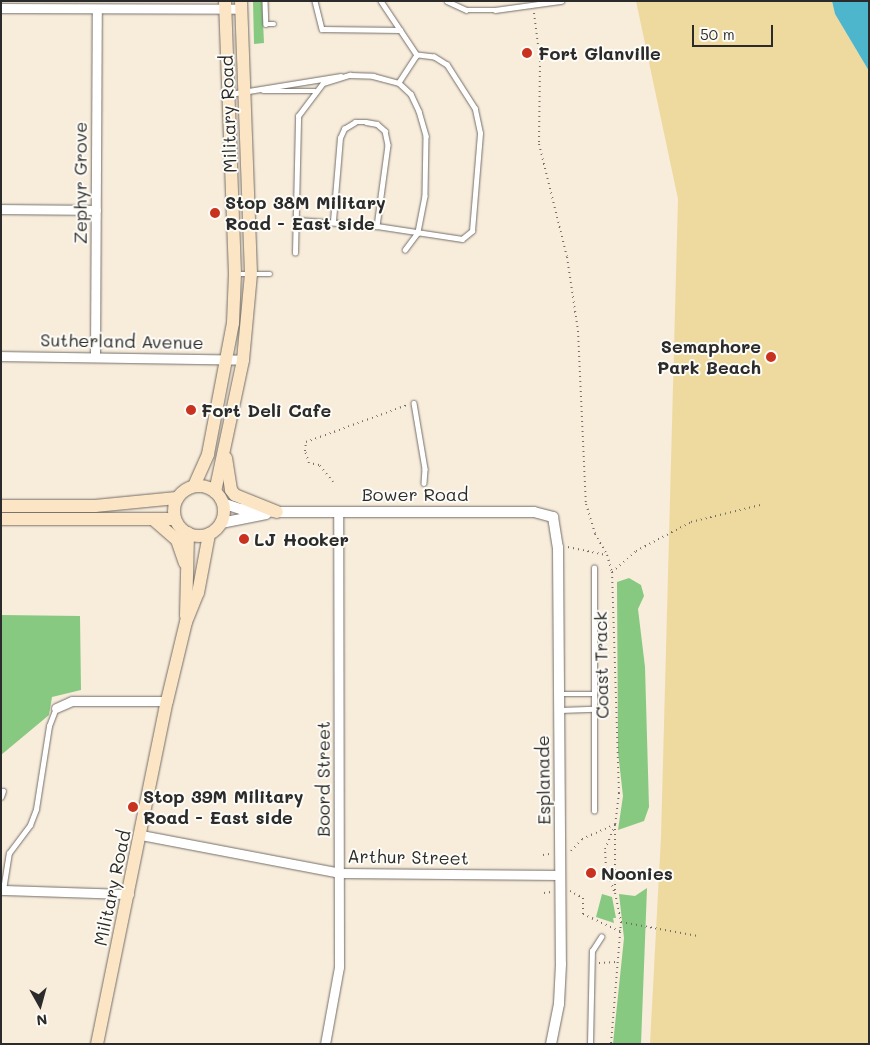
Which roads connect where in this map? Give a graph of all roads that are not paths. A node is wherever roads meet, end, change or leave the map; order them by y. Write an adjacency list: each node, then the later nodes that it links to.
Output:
1 (265, 1): 11 (lane)
2 (315, 1): 12 (lane)
3 (381, 1): 12 (lane)
4 (447, 1): 5 (lane)
5 (560, 1)
6 (20, 5): 9 (street); 10 (street)
7 (225, 5): 8 (street); 10 (street); 18 (main road, Military Road)
8 (241, 5): 17 (main road, Military Road)
9 (1, 8)
10 (97, 9): 20 (street, Zephyr Grove)
11 (274, 24)
12 (400, 30): 13 (lane)
13 (417, 54): 15 (lane); 24 (lane)
14 (350, 75): 15 (lane); 16 (lane); 17 (lane)
15 (399, 83): 24 (lane)
16 (315, 91): 17 (lane); 21 (lane)
17 (249, 92): 18 (lane); 28 (main road, Military Road)
18 (229, 94): 27 (main road, Military Road)
19 (1, 209): 20 (street)
20 (96, 210): 31 (street, Zephyr Grove)
21 (298, 220): 22 (lane); 26 (lane)
22 (333, 221): 23 (lane); 23 (lane)
23 (378, 226): 24 (lane)
24 (418, 233): 25 (lane)
25 (405, 250)
26 (295, 252)
27 (235, 274): 28 (lane); 32 (main road, Military Road)
28 (251, 274): 29 (lane); 33 (main road, Military Road)
29 (270, 274)
30 (1, 356): 31 (street, Sutherland Avenue)
31 (95, 356): 32 (street, Sutherland Avenue)
32 (228, 358): 33 (street, Sutherland Avenue); 37 (main road, Military Road)
33 (243, 360): 35 (main road, Military Road)
34 (414, 403): 36 (lane)
35 (225, 453): 39 (main road, Military Road); 41 (main road)
36 (424, 483)
37 (194, 486): 38 (main road); 39 (main road)
38 (177, 498): 40 (main road); 45 (main road)
39 (219, 498): 41 (street, Bower Road); 47 (main road)
40 (1, 506)
41 (277, 512): 42 (street, Bower Road); 47 (street, Bower Road)
42 (338, 512): 43 (street, Bower Road); 63 (street, Boord Street)
43 (553, 517): 53 (street, Esplanade)
44 (1, 519): 46 (main road)
45 (175, 519): 46 (main road); 48 (main road)
46 (154, 520): 51 (main road)
47 (221, 523): 49 (main road)
48 (188, 534): 49 (main road); 51 (main road, Military Road)
49 (209, 534): 52 (main road, Military Road)
50 (594, 568): 54 (lane)
51 (186, 580): 52 (main road, Military Road)
52 (186, 622): 55 (main road, Military Road)
53 (558, 694): 54 (lane); 58 (street, Esplanade)
54 (594, 694): 57 (lane)
55 (167, 701): 56 (street); 62 (main road, Military Road)
56 (56, 708): 65 (lane)
57 (594, 709): 58 (lane); 61 (lane)
58 (558, 710): 64 (street, Esplanade)
59 (2, 791): 60 (lane)
60 (1, 797)
61 (594, 811)
62 (141, 835): 63 (street, Arthur Street); 66 (main road, Military Road)
63 (340, 873): 64 (street, Arthur Street); 69 (street, Boord Street)
64 (560, 875): 70 (street, Esplanade)
65 (2, 890): 66 (street)
66 (129, 894): 68 (main road, Military Road)
67 (601, 937): 71 (lane)
68 (97, 1044)
69 (325, 1044)
70 (551, 1044)
71 (590, 1044)

